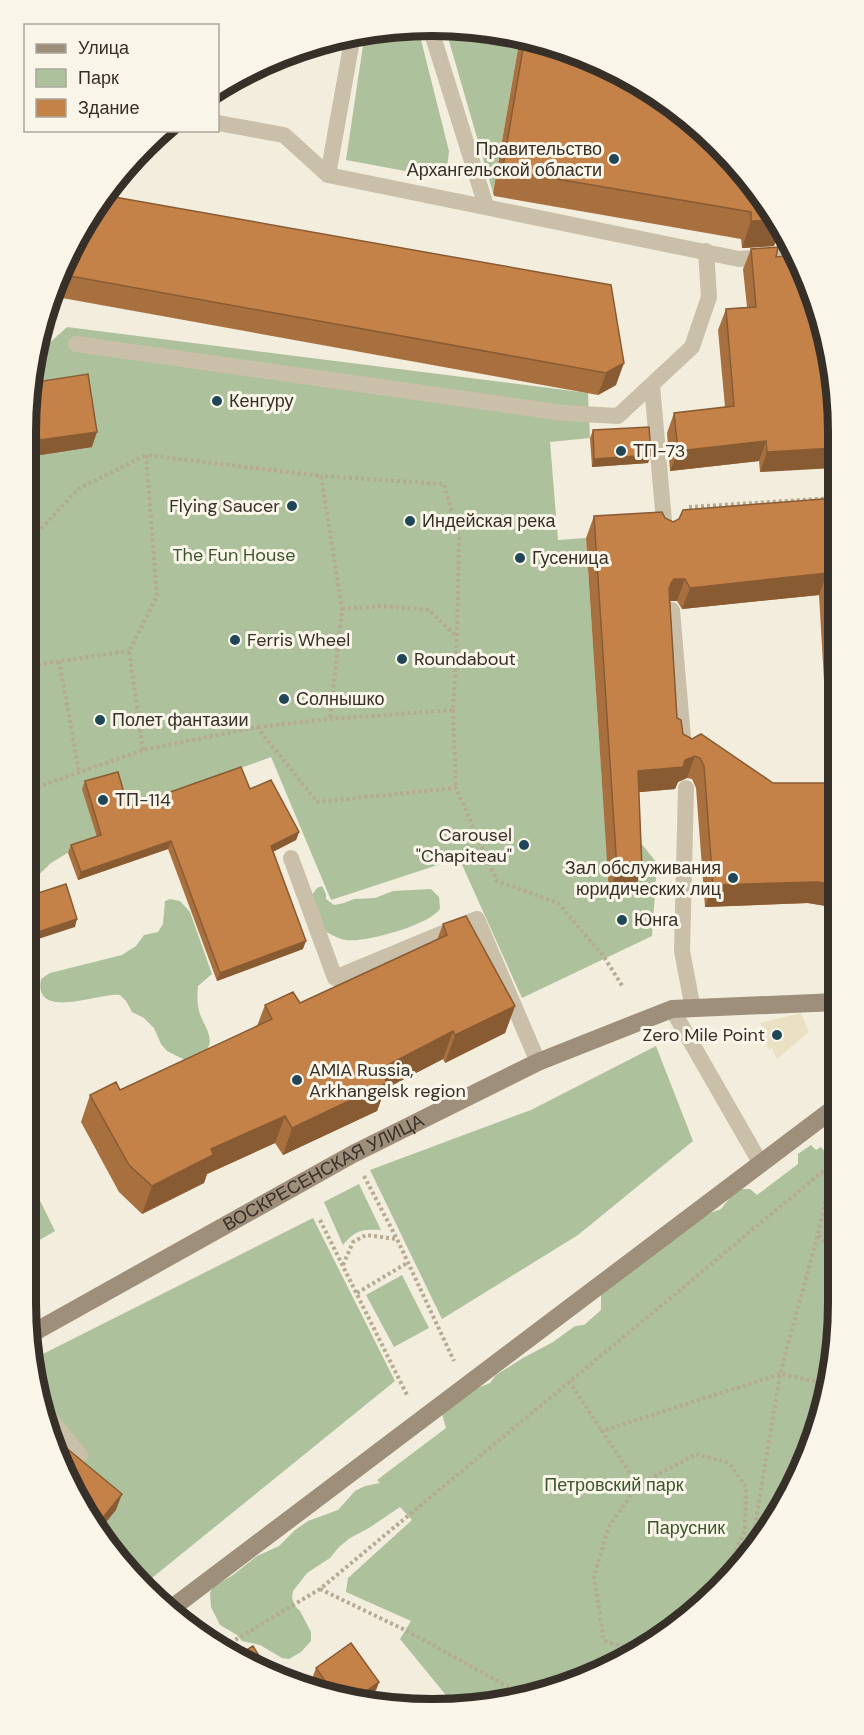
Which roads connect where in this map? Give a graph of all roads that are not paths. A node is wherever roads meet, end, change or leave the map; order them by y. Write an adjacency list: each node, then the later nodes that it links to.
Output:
1 (433, 36): 5 (lane)
2 (351, 45): 4 (lane)
3 (219, 123): 4 (lane)
4 (328, 174): 5 (lane)
5 (486, 206): 6 (lane)
6 (706, 250): 7 (lane); 9 (lane)
7 (786, 256)
8 (76, 344): 9 (lane)
9 (652, 385): 10 (lane)
10 (665, 532)
11 (672, 610): 12 (lane)
12 (684, 750)
13 (686, 788): 17 (lane)
14 (291, 858): 18 (lane)
15 (828, 1002): 17 (street, ВОСКРЕСЕНСКАЯ УЛИЦА)
16 (672, 1009): 17 (street, ВОСКРЕСЕНСКАЯ УЛИЦА); 18 (street, ВОСКРЕСЕНСКАЯ УЛИЦА); 20 (lane)
17 (693, 1009)
18 (538, 1062): 21 (street, ВОСКРЕСЕНСКАЯ УЛИЦА)
19 (828, 1113): 20 (street)
20 (761, 1164): 24 (street)
21 (37, 1331)
22 (55, 1425): 23 (lane)
23 (80, 1455)
24 (176, 1605)

